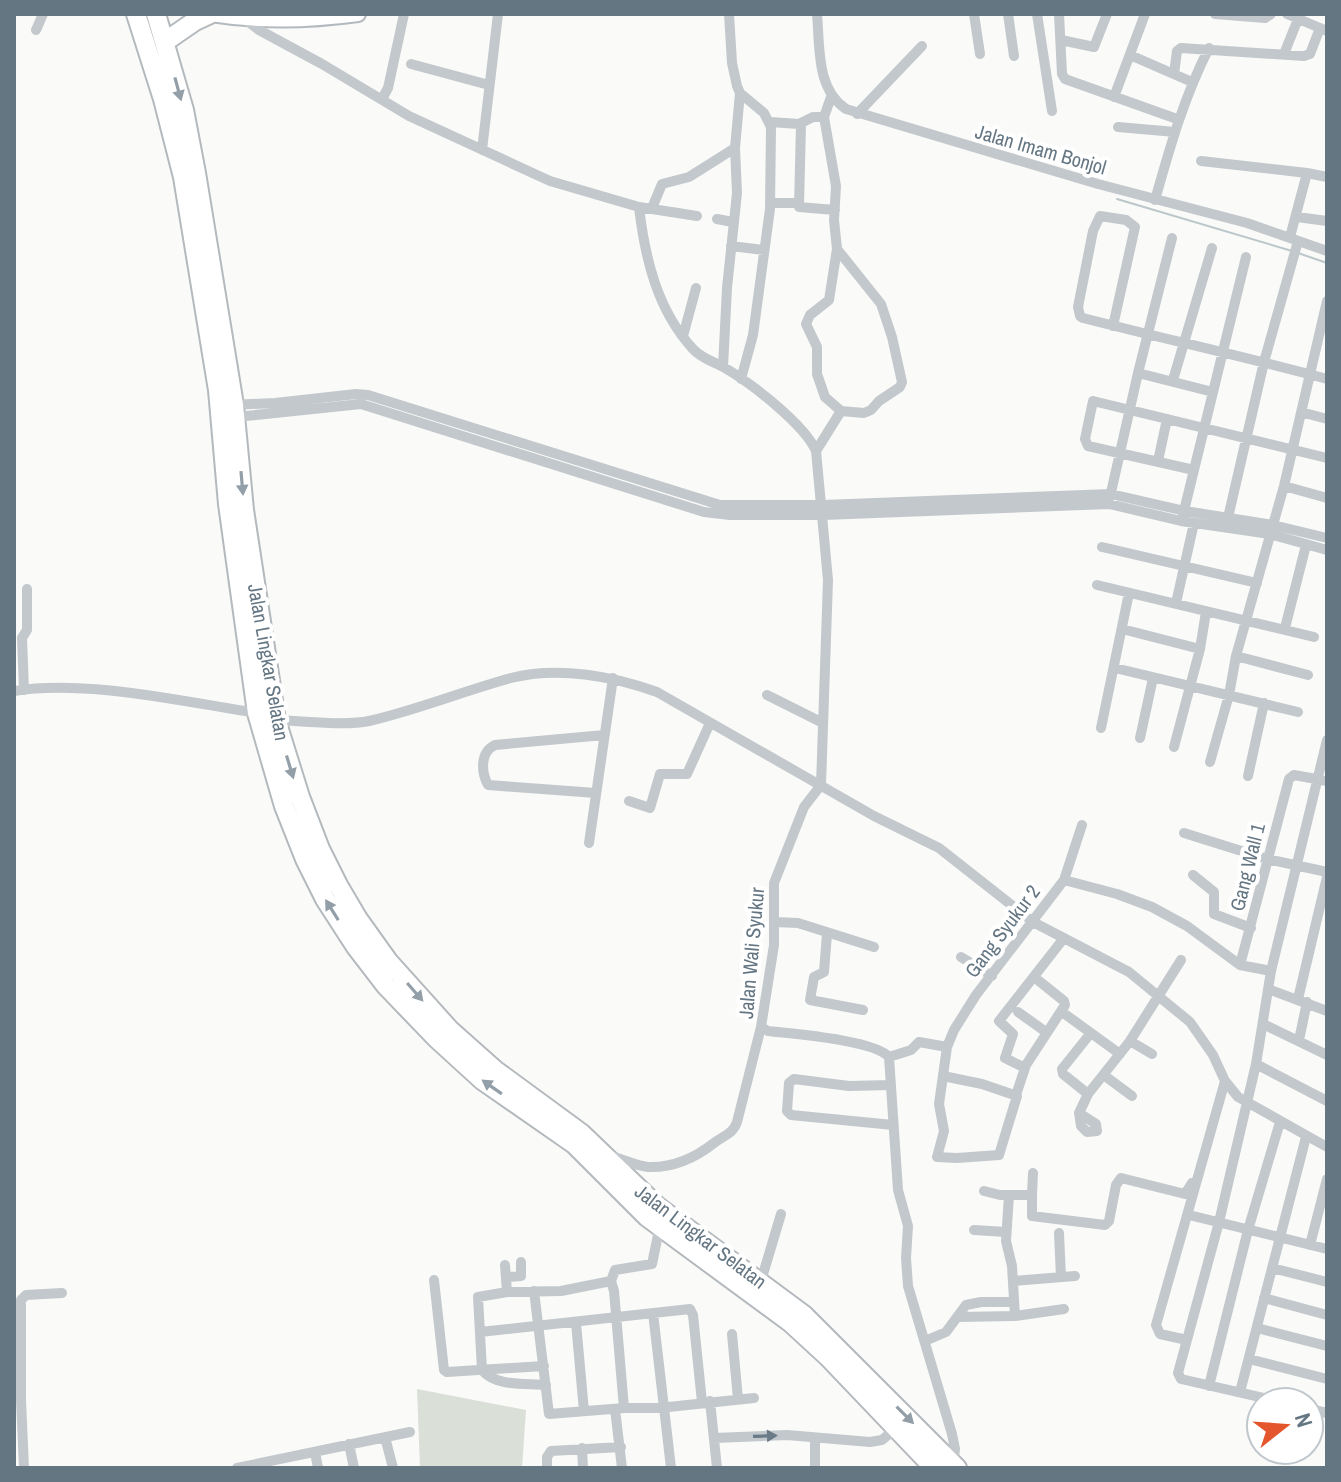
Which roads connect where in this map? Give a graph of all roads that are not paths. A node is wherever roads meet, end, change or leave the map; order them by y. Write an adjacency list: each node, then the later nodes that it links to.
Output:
1 (43, 14): 22 (street)
2 (136, 14): 85 (highway, Jalan Lingkar Selatan)
3 (156, 14): 24 (highway, Jalan Lingkar Selatan)
4 (210, 14): 20 (street); 24 (highway)
5 (358, 14): 19 (street)
6 (404, 14): 37 (street)
7 (498, 14): 34 (street)
8 (729, 14): 35 (street)
9 (817, 14): 38 (street)
10 (974, 14): 27 (street)
11 (1008, 14): 30 (street)
12 (1037, 14): 39 (street)
13 (1059, 14): 23 (street)
14 (1107, 14): 23 (street)
15 (1145, 14): 29 (street)
16 (1215, 14): 17 (street)
17 (1271, 14)
18 (1287, 14): 21 (street)
19 (329, 16): 20 (street)
20 (246, 20): 37 (street)
21 (1314, 23): 28 (street); 28 (street)
22 (36, 30)
23 (1061, 40): 36 (street)
24 (166, 41): 85 (highway, Jalan Lingkar Selatan, one-way to 85)
25 (922, 46): 40 (street)
26 (1209, 48): 28 (street); 32 (street); 33 (street)
27 (980, 54)
28 (1284, 54)
29 (1130, 55): 32 (street); 36 (street)
30 (1014, 56)
31 (411, 64): 34 (street)
32 (1174, 74): 33 (street)
33 (1192, 82): 41 (street)
34 (489, 85): 47 (street)
35 (740, 93): 42 (street); 46 (street)
36 (1114, 97): 41 (street)
37 (382, 99): 47 (street)
38 (826, 108): 40 (street, Jalan Imam Bonjol); 43 (street); 56 (street)
39 (1052, 111)
40 (857, 114): 51 (street, Jalan Imam Bonjol)
41 (1177, 119): 45 (street)
42 (770, 122): 43 (street); 52 (street)
43 (801, 124): 53 (street)
44 (1118, 127): 45 (street)
45 (1175, 132): 51 (street)
46 (735, 148): 55 (street); 61 (street)
47 (482, 150): 54 (street)
48 (1201, 161): 49 (street)
49 (1307, 173): 50 (street); 58 (street)
50 (1327, 177)
51 (1155, 200): 64 (street, Jalan Imam Bonjol)
52 (771, 203): 53 (street); 67 (street)
53 (799, 205): 56 (street)
54 (639, 207): 55 (street); 74 (street)
55 (652, 208): 57 (street)
56 (835, 210): 66 (street)
57 (697, 216)
58 (1297, 217): 60 (street); 64 (street)
59 (717, 219): 61 (street)
60 (1327, 221)
61 (733, 222): 63 (street)
62 (1172, 238): 73 (street)
63 (731, 246): 67 (street); 78 (street)
64 (1294, 247): 68 (street, Jalan Imam Bonjol); 77 (street)
65 (1212, 248): 75 (street)
66 (837, 249): 87 (street); 87 (street)
67 (764, 250): 81 (street)
68 (1327, 251)
69 (1246, 257): 76 (street)
70 (696, 288): 74 (street)
71 (1327, 301): 80 (street)
72 (1113, 326): 72 (street); 73 (street)
73 (1149, 335): 75 (street); 79 (street)
74 (683, 336): 78 (street)
75 (1185, 344): 76 (street); 83 (street)
76 (1223, 354): 77 (street); 84 (street)
77 (1264, 362): 80 (street); 92 (street)
78 (723, 367): 81 (street)
79 (1138, 373): 83 (street); 86 (street)
80 (1309, 374): 82 (street); 88 (street)
81 (741, 379): 94 (street)
82 (1327, 379)
83 (1173, 380): 84 (street)
84 (1213, 392): 91 (street)
85 (227, 409): 102 (street); 134 (highway, Jalan Lingkar Selatan); 135 (highway, Jalan Lingkar Selatan, one-way to 135)
86 (1131, 410): 89 (street); 95 (street); 95 (street)
87 (841, 411): 94 (street)
88 (1301, 412): 90 (street); 93 (street)
89 (1167, 419): 91 (street); 97 (street)
90 (1327, 419)
91 (1203, 429): 92 (street); 98 (street)
92 (1246, 438): 93 (street); 104 (street)
93 (1291, 450): 96 (street); 99 (street)
94 (816, 451): 102 (street)
95 (1121, 454): 97 (street); 101 (street)
96 (1327, 458)
97 (1158, 461): 98 (street)
98 (1194, 470): 103 (street)
99 (1284, 486): 100 (street); 106 (street)
100 (1327, 498)
101 (1110, 499): 102 (street); 103 (street)
102 (823, 510): 137 (street)
103 (1183, 516): 104 (street); 105 (street)
104 (1227, 522): 105 (street); 106 (street)
105 (1194, 523): 111 (street)
106 (1272, 530): 107 (street); 108 (street); 112 (street)
107 (1327, 538)
108 (1306, 545): 110 (street); 119 (street)
109 (1102, 547): 111 (street)
110 (1327, 550)
111 (1185, 566): 112 (street); 116 (street)
112 (1257, 583): 118 (street)
113 (1097, 585): 115 (street)
114 (27, 589): 129 (street)
115 (1129, 593): 116 (street); 120 (street)
116 (1176, 603): 117 (street)
117 (1206, 612): 118 (street); 122 (street)
118 (1246, 620): 119 (street); 123 (street)
119 (1285, 628): 121 (street)
120 (1122, 629): 122 (street); 124 (street)
121 (1314, 637)
122 (1200, 649): 128 (street)
123 (1236, 656): 125 (street); 131 (street)
124 (1115, 668): 127 (street); 138 (street)
125 (1308, 675)
126 (613, 678): 135 (street); 136 (street); 139 (street)
127 (1153, 678): 128 (street); 140 (street)
128 (1191, 687): 131 (street); 142 (street)
129 (19, 691): 134 (street)
130 (767, 695): 137 (street)
131 (1229, 695): 132 (street); 143 (street)
132 (1264, 703): 133 (street); 144 (street)
133 (1298, 712)
134 (257, 713): 204 (highway, Jalan Lingkar Selatan, one-way to 134)
135 (276, 720): 204 (highway, Jalan Lingkar Selatan, one-way to 204)
136 (710, 723): 146 (street); 148 (street)
137 (823, 723): 146 (street)
138 (1101, 728)
139 (604, 735): 147 (street); 147 (street)
140 (1140, 738)
141 (1327, 740): 145 (street)
142 (1174, 747)
143 (1210, 762)
144 (1248, 776)
145 (1322, 780): 152 (street, Gang Wall 1); 153 (street)
146 (821, 785): 157 (street, Jalan Wali Syukur); 158 (street)
147 (596, 793): 151 (street)
148 (629, 801)
149 (1082, 825): 156 (street)
150 (1184, 833): 152 (street)
151 (589, 843)
152 (1267, 859): 153 (street); 159 (street, Gang Wall 1)
153 (1295, 866): 154 (street); 166 (street)
154 (1327, 874): 171 (street)
155 (1193, 875): 159 (street)
156 (1064, 880): 158 (street, Gang Syukur 2); 165 (street, Gang Syukur 2)
157 (774, 922): 160 (street); 177 (street, Jalan Wali Syukur)
158 (1033, 922): 161 (street); 167 (street, Gang Syukur 2)
159 (1251, 928): 165 (street, Gang Wall 1)
160 (827, 934): 162 (street); 172 (street)
161 (1064, 938): 170 (street); 194 (street)
162 (874, 947)
163 (961, 957): 167 (street)
164 (1181, 960): 170 (street)
165 (1240, 965): 166 (street, Gang Syukur 2)
166 (1271, 971): 169 (street)
167 (992, 976): 182 (street, Gang Syukur 2)
168 (1039, 981): 175 (street)
169 (1268, 989): 171 (street); 176 (street)
170 (1158, 998): 181 (street); 191 (street)
171 (1302, 1001): 173 (street); 180 (street)
172 (863, 1010)
173 (1327, 1011)
174 (1018, 1012): 178 (street)
175 (1062, 1012): 178 (street); 179 (street)
176 (1263, 1024): 180 (street); 187 (street)
177 (761, 1027): 186 (street, Jalan Wali Syukur); 204 (street)
178 (1046, 1032): 188 (street)
179 (1090, 1034): 183 (street); 193 (street)
180 (1299, 1040): 185 (street)
181 (1130, 1041): 183 (street); 184 (street)
182 (947, 1047): 186 (street); 189 (street, Gang Syukur 2)
183 (1120, 1054): 190 (street)
184 (1152, 1054)
185 (1327, 1055)
186 (889, 1057): 192 (street)
187 (1256, 1064): 196 (street); 197 (street)
188 (1026, 1065)
189 (943, 1076): 194 (street); 194 (street, Gang Syukur 2)
190 (1105, 1076): 193 (street); 195 (street)
191 (1225, 1081): 197 (street); 203 (street)
192 (891, 1085): 200 (street); 200 (street)
193 (1088, 1094): 198 (street)
194 (1016, 1095)
195 (1132, 1096)
196 (1327, 1101)
197 (1246, 1103): 199 (street); 212 (street)
198 (1079, 1113)
199 (1280, 1122): 201 (street); 214 (street)
200 (893, 1125): 251 (street)
201 (1306, 1137): 202 (street); 218 (street)
202 (1327, 1147)
203 (1204, 1159): 209 (street); 211 (street)
204 (604, 1161): 224 (highway, Jalan Lingkar Selatan)
205 (1033, 1173): 209 (street)
206 (1327, 1179): 219 (street)
207 (984, 1191): 208 (street)
208 (1009, 1195): 209 (street); 215 (street)
209 (1032, 1195)
210 (781, 1214): 230 (street)
211 (1189, 1215): 212 (street); 250 (street)
212 (1219, 1222): 214 (street); 250 (street)
213 (974, 1230): 215 (street)
214 (1248, 1230): 218 (street); 258 (street)
215 (1006, 1232): 231 (street)
216 (1059, 1233): 227 (street)
217 (658, 1235): 229 (street)
218 (1280, 1237): 219 (street); 223 (street)
219 (1310, 1245): 220 (street)
220 (1327, 1249)
221 (521, 1262): 226 (street)
222 (505, 1265): 226 (street)
223 (1272, 1268): 232 (street); 236 (street)
224 (731, 1269): 230 (highway, Jalan Lingkar Selatan); 267 (highway, Jalan Lingkar Selatan)
225 (1075, 1276): 227 (street)
226 (506, 1277): 234 (street)
227 (1061, 1277): 231 (street)
228 (434, 1280): 255 (street)
229 (611, 1281): 233 (street); 242 (street)
230 (761, 1281): 277 (highway, Jalan Lingkar Selatan, one-way to 277)
231 (1013, 1281): 237 (street)
232 (1327, 1282)
233 (534, 1291): 234 (street); 246 (street)
234 (507, 1292): 248 (street)
235 (62, 1293): 239 (street)
236 (1264, 1298): 241 (street); 247 (street)
237 (1014, 1302): 243 (street); 244 (street)
238 (1064, 1309): 243 (street)
239 (17, 1310): 278 (street)
240 (653, 1313): 242 (street); 263 (street); 264 (street)
241 (1327, 1315)
242 (615, 1316): 245 (street); 265 (street)
243 (1015, 1316): 244 (street)
244 (959, 1317): 251 (street)
245 (576, 1323): 246 (street); 266 (street)
246 (538, 1327): 248 (street); 254 (street)
247 (1257, 1328): 252 (street); 253 (street)
248 (480, 1332): 255 (street)
249 (732, 1334): 262 (street)
250 (1187, 1340): 258 (street)
251 (925, 1341): 277 (street)
252 (1327, 1346)
253 (1249, 1359): 256 (street); 259 (street)
254 (544, 1366): 255 (street); 257 (street)
255 (482, 1370): 257 (street)
256 (1327, 1379)
257 (546, 1385): 266 (street)
258 (1209, 1386): 259 (street)
259 (1240, 1392): 260 (street)
260 (1245, 1393)
261 (754, 1398): 262 (street)
262 (738, 1399): 263 (street)
263 (706, 1401): 264 (street); 270 (street)
264 (662, 1405): 265 (street); 286 (street)
265 (620, 1408): 266 (street); 273 (street)
266 (584, 1411)
267 (896, 1428): 271 (street); 289 (highway, Jalan Lingkar Selatan)
268 (410, 1432): 269 (street)
269 (385, 1437): 272 (street); 282 (street)
270 (714, 1438): 271 (street, one-way to 271); 287 (street)
271 (815, 1438): 288 (street)
272 (349, 1444): 275 (street); 281 (street)
273 (621, 1447): 274 (street); 285 (street)
274 (582, 1448): 283 (street); 284 (street)
275 (315, 1452): 276 (street); 280 (street)
276 (278, 1464): 279 (street)
277 (955, 1466)
278 (24, 1468)
279 (237, 1468)
280 (318, 1468)
281 (354, 1468)
282 (393, 1468)
283 (547, 1468)
284 (583, 1468)
285 (622, 1468)
286 (668, 1468)
287 (717, 1468)
288 (815, 1468)
289 (934, 1468)

